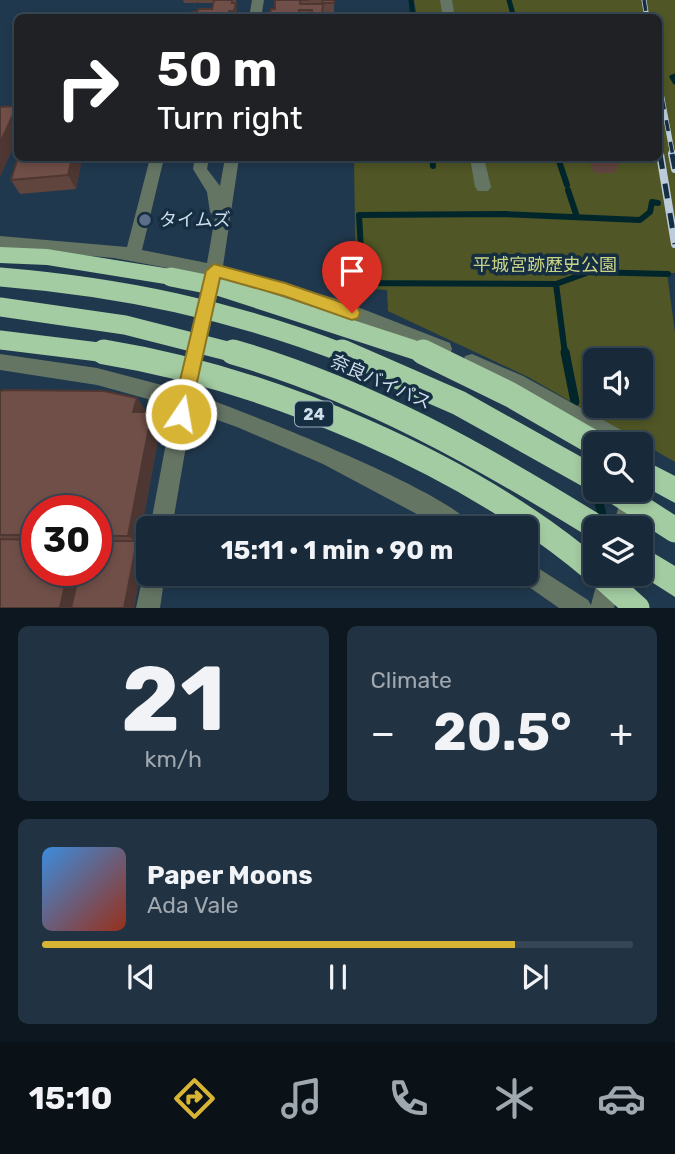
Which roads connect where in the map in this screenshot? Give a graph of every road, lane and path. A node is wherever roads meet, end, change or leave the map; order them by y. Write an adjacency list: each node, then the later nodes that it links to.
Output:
1 (156, 161): 9 (street)
2 (201, 161): 6 (street)
3 (231, 161): 6 (street)
4 (478, 161): 5 (street)
5 (483, 187)
6 (219, 229): 10 (street)
7 (0, 242): 9 (street)
8 (0, 255): 17 (highway, bridge)
9 (133, 256): 10 (street)
10 (214, 271): 15 (street); 16 (street)
11 (0, 277): 18 (highway, 奈良バイパス, bridge)
12 (0, 307): 24 (highway, 奈良バイパス / 24, bridge)
13 (0, 340): 26 (highway, 24, bridge)
14 (0, 362): 15 (street)
15 (184, 401): 22 (street); 23 (street)
16 (606, 432)
17 (583, 437)
18 (583, 472)
19 (653, 476): 20 (highway)
20 (675, 490)
21 (632, 502): 25 (highway, bridge)
22 (163, 516)
23 (443, 516)
24 (583, 519)
25 (675, 530)
26 (583, 562)
27 (653, 567): 29 (highway)
28 (538, 579): 34 (street)
29 (675, 583)
30 (151, 586): 33 (street)
31 (608, 586): 35 (street)
32 (613, 586): 36 (highway, 24, bridge)
33 (148, 608)
34 (580, 608)
35 (602, 608)
36 (637, 608)

